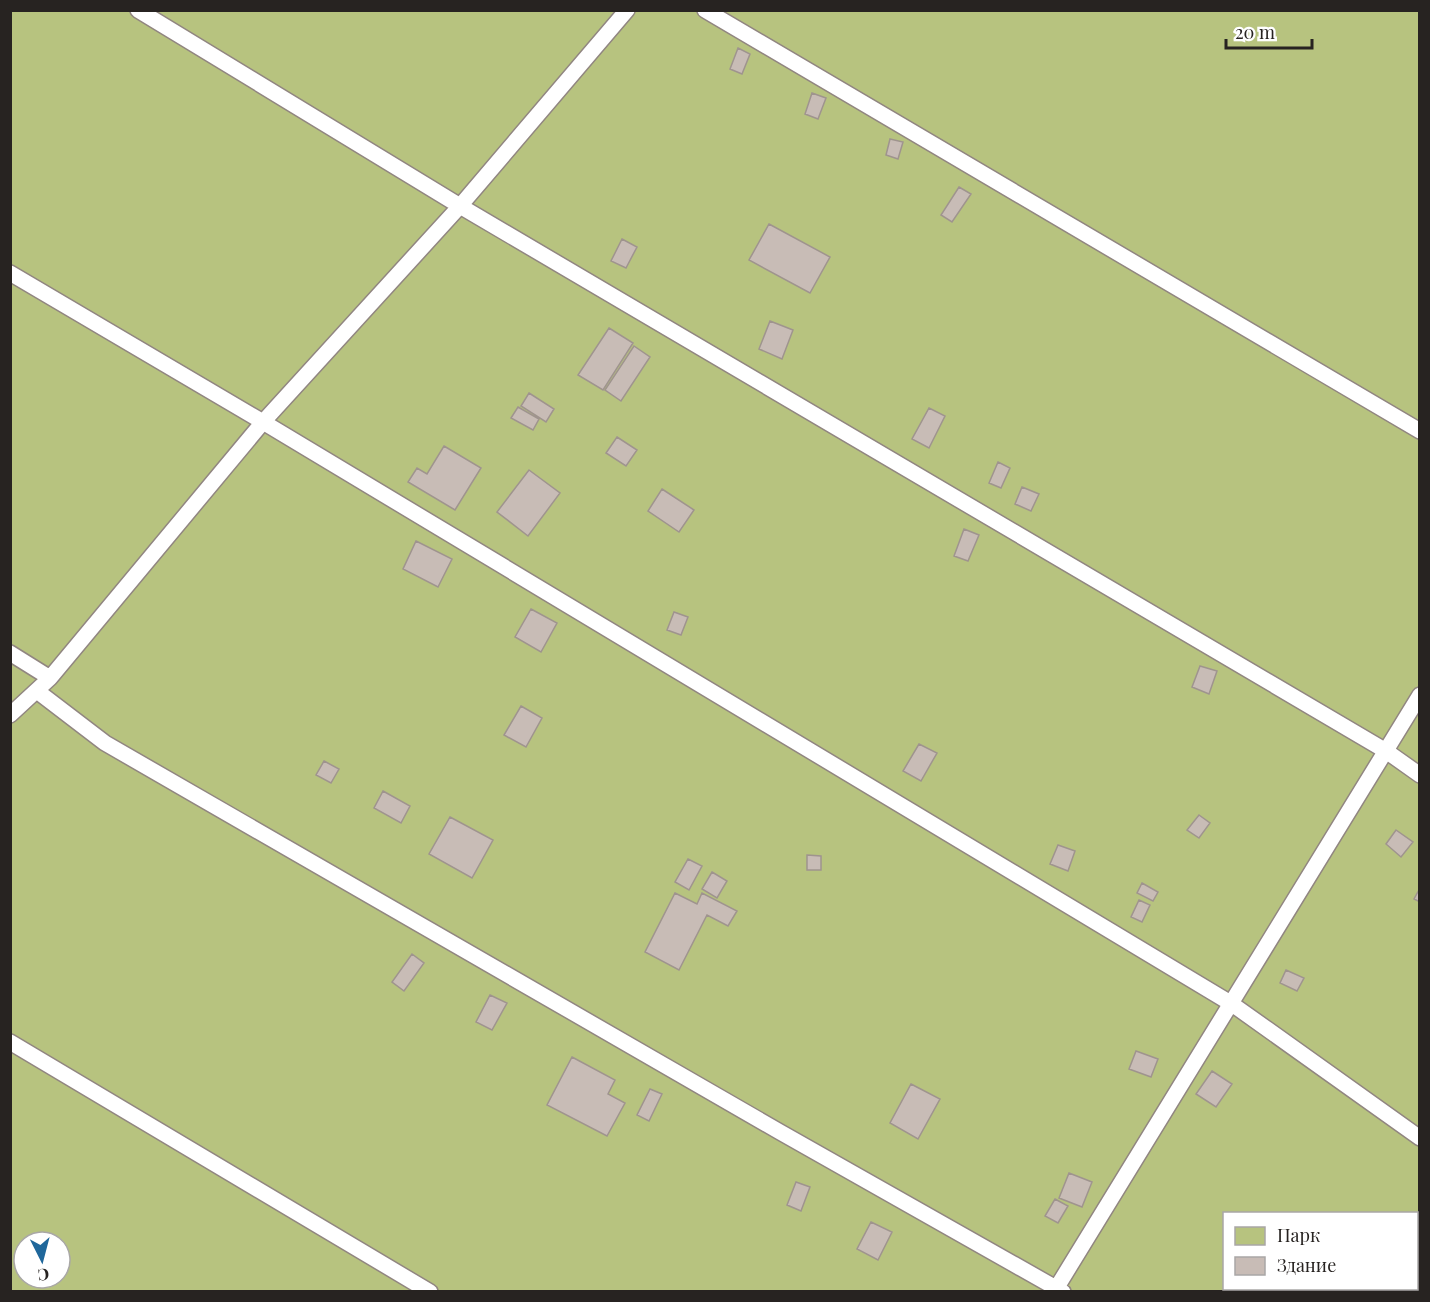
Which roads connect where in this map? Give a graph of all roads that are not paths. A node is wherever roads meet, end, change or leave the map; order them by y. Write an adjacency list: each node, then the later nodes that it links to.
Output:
1 (138, 10): 4 (lane)
2 (627, 10): 4 (lane)
3 (705, 10): 7 (lane)
4 (460, 206): 6 (lane); 13 (lane)
5 (10, 273): 6 (lane)
6 (263, 422): 9 (lane); 15 (lane)
7 (1419, 432)
8 (10, 654): 9 (lane)
9 (50, 678): 10 (lane)
10 (38, 691): 12 (lane); 18 (lane)
11 (1419, 695): 13 (lane)
12 (10, 715)
13 (1386, 751): 14 (lane); 15 (lane)
14 (1419, 775)
15 (1232, 1004): 17 (lane); 18 (lane)
16 (10, 1042): 19 (lane)
17 (1419, 1138)
18 (1058, 1290)
19 (430, 1292)

